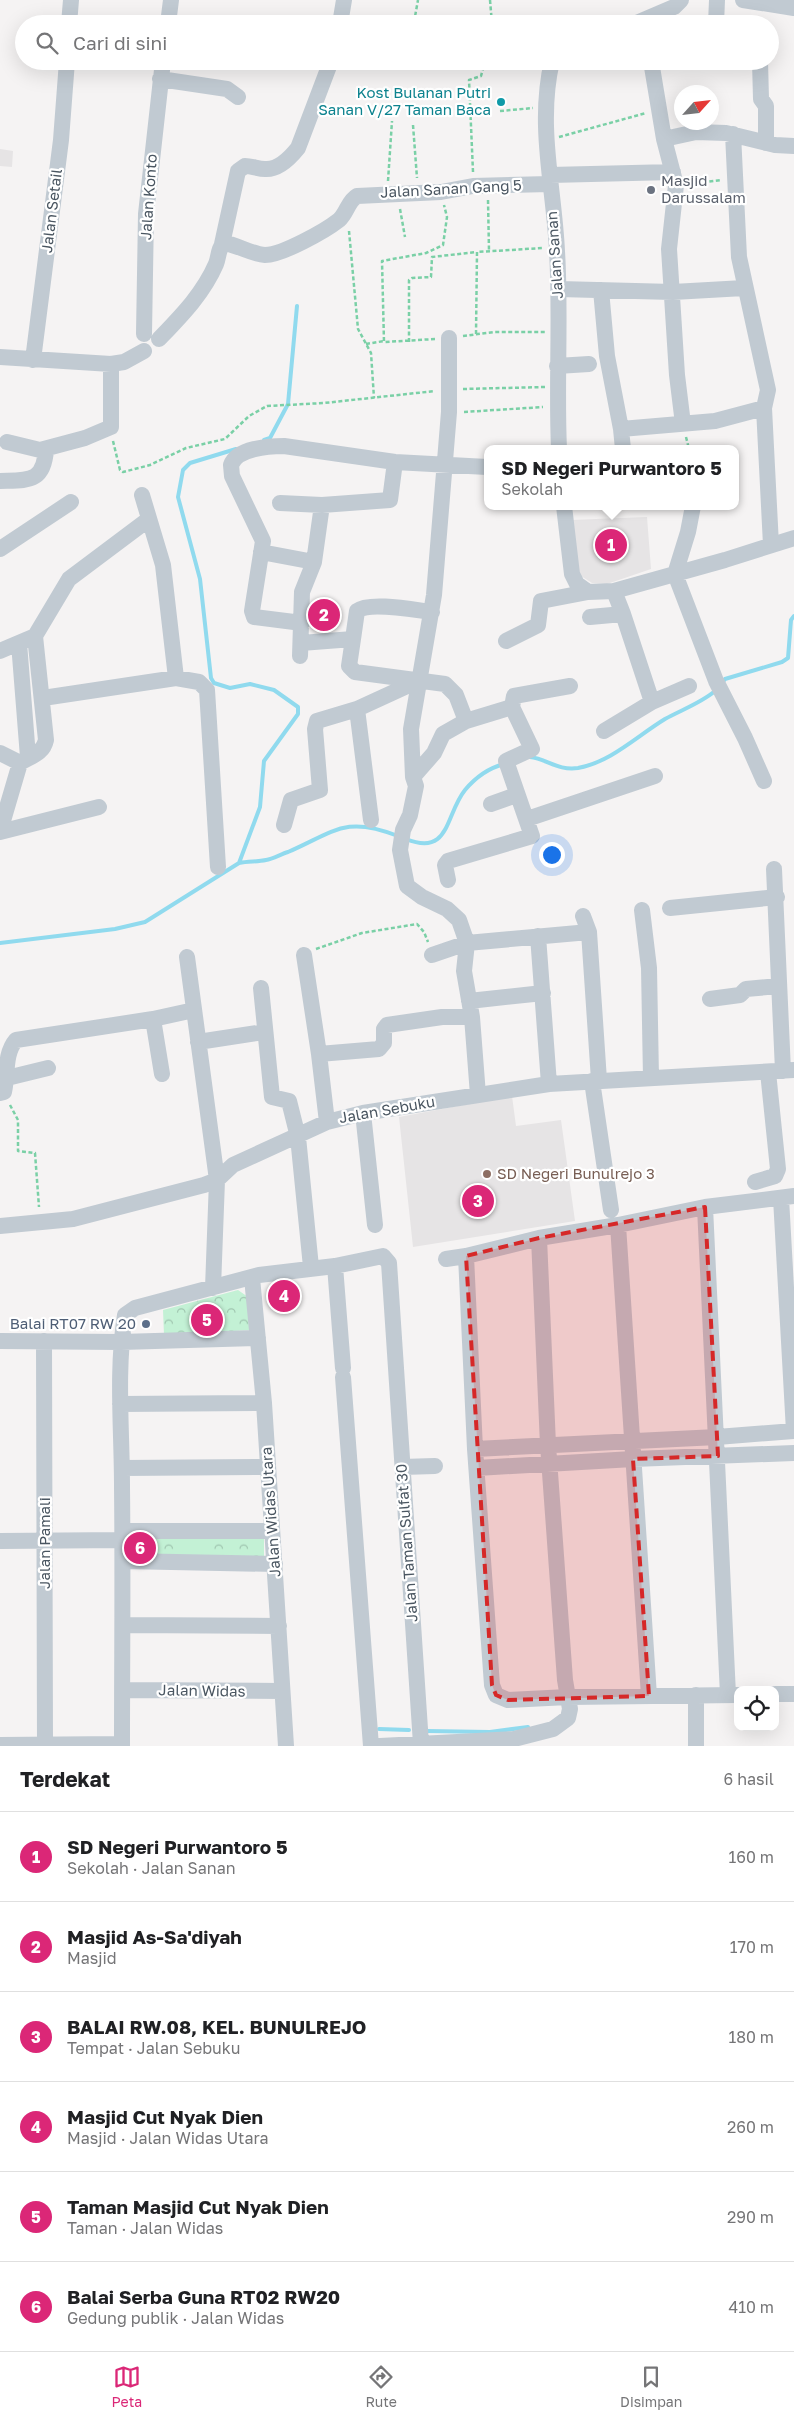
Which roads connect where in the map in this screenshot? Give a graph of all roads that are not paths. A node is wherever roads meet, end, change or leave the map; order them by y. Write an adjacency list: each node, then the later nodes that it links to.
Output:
1 (71, 0): 8 (street)
2 (171, 0): 9 (street)
3 (344, 0): 10 (street)
4 (682, 0): 11 (street)
5 (717, 0): 12 (street)
6 (742, 0): 7 (street)
7 (794, 8)
8 (70, 15)
9 (169, 15)
10 (342, 15)
11 (657, 15)
12 (716, 15)
13 (65, 70): 35 (street, Jalan Setail)
14 (161, 70): 19 (street, Jalan Konto)
15 (328, 70): 27 (street)
16 (551, 70): 26 (street, Jalan Sanan)
17 (652, 70): 22 (street)
18 (760, 70): 23 (street)
19 (160, 79): 20 (street); 32 (street, Jalan Konto)
20 (238, 98)
21 (733, 134): 22 (street); 23 (street); 28 (street)
22 (664, 139): 25 (street)
23 (766, 143): 24 (street)
24 (794, 146)
25 (675, 178): 26 (street, Jalan Sanan Gang 5); 31 (street)
26 (550, 180): 27 (street, Jalan Sanan Gang 5); 29 (street, Jalan Sanan)
27 (222, 244): 32 (street)
28 (744, 288): 31 (street); 39 (street)
29 (559, 289): 30 (street); 38 (street, Jalan Sanan)
30 (601, 290): 31 (street); 41 (street)
31 (673, 292): 40 (street)
32 (151, 337): 36 (street)
33 (449, 338): 47 (street)
34 (0, 357): 35 (street)
35 (33, 360): 36 (street)
36 (111, 364): 45 (street)
37 (589, 364): 38 (street)
38 (557, 366): 43 (street, Jalan Sanan)
39 (764, 408): 40 (street); 58 (street)
40 (683, 424): 41 (street)
41 (621, 429): 44 (street)
42 (6, 442): 45 (street)
43 (559, 445)
44 (623, 445)
45 (46, 449): 49 (street)
46 (395, 462): 47 (street); 53 (street); 60 (street)
47 (445, 466): 48 (street); 65 (street)
48 (484, 468)
49 (0, 480)
50 (142, 495): 56 (street)
51 (70, 502): 59 (street)
52 (280, 503): 53 (street)
53 (322, 504): 61 (street)
54 (564, 510): 64 (street)
55 (692, 510): 62 (street)
56 (149, 519): 69 (street); 74 (street)
57 (794, 538): 58 (street)
58 (771, 545): 62 (street)
59 (0, 549)
60 (261, 552): 61 (street); 68 (street)
61 (314, 562): 68 (street)
62 (675, 574): 63 (street); 88 (street)
63 (614, 591): 64 (street); 66 (street)
64 (588, 592): 71 (street)
65 (432, 612): 70 (street); 75 (street)
66 (623, 614): 67 (street); 79 (street)
67 (590, 617)
68 (302, 623): 70 (street)
69 (36, 636): 72 (street); 78 (street)
70 (353, 639): 75 (street)
71 (506, 641)
72 (19, 643): 73 (street); 85 (street)
73 (0, 651)
74 (176, 678): 78 (street); 96 (street)
75 (418, 681): 81 (street); 82 (street); 87 (street)
76 (570, 686): 80 (street)
77 (689, 686): 79 (street)
78 (43, 698): 85 (street)
79 (652, 702): 83 (street)
80 (512, 707): 82 (street); 89 (street)
81 (357, 709): 93 (street); 94 (street)
82 (466, 721): 87 (street)
83 (604, 731)
84 (0, 753): 85 (street)
85 (24, 760): 95 (street)
86 (655, 776): 92 (street)
87 (413, 777): 105 (street)
88 (764, 781)
89 (515, 788): 90 (street); 92 (street)
90 (491, 804)
91 (99, 806): 95 (street)
92 (527, 818): 98 (street)
93 (371, 820)
94 (284, 825)
95 (0, 832)
96 (218, 867)
97 (774, 869): 99 (street)
98 (448, 880)
99 (777, 897): 100 (street); 109 (street)
100 (670, 908)
101 (642, 910): 122 (street)
102 (583, 916): 103 (street)
103 (589, 932): 104 (street); 123 (street)
104 (538, 936): 105 (street); 111 (street)
105 (467, 942): 107 (street); 113 (street)
106 (304, 955): 118 (street)
107 (432, 955)
108 (187, 956): 114 (street)
109 (779, 986): 112 (street); 120 (street)
110 (261, 988): 116 (street)
111 (542, 993): 113 (street); 124 (street)
112 (710, 999)
113 (470, 1009): 118 (street); 126 (street)
114 (194, 1010): 115 (street); 117 (street)
115 (153, 1019): 121 (street); 125 (street)
116 (264, 1032): 117 (street); 129 (street)
117 (198, 1042): 130 (street)
118 (320, 1054): 128 (street)
119 (48, 1068): 125 (street)
120 (782, 1071): 122 (street, Jalan Sebuku); 131 (street)
121 (162, 1074)
122 (651, 1078): 123 (street, Jalan Sebuku)
123 (595, 1081): 124 (street, Jalan Sebuku); 134 (street)
124 (550, 1084): 126 (street, Jalan Sebuku)
125 (3, 1088)
126 (478, 1095): 127 (street, Jalan Sebuku)
127 (363, 1113): 128 (street, Jalan Sebuku); 136 (street)
128 (327, 1122): 129 (street, Jalan Sebuku)
129 (298, 1137): 130 (street, Jalan Sebuku); 141 (street)
130 (217, 1180): 135 (street, Jalan Sebuku); 143 (street)
131 (755, 1182)
132 (788, 1197): 133 (street); 150 (street)
133 (705, 1207): 134 (street); 151 (street)
134 (615, 1218): 137 (street); 152 (street)
135 (0, 1226)
136 (375, 1226)
137 (539, 1238): 138 (street); 153 (street)
138 (466, 1256): 139 (street); 154 (street)
139 (446, 1259)
140 (335, 1266): 142 (street); 161 (street, Jalan Taman Sulfat 30); 186 (street)
141 (311, 1267)
142 (252, 1278): 143 (street); 144 (street, Jalan Widas Utara)
143 (213, 1288): 147 (street)
144 (258, 1338): 147 (street); 148 (street, Jalan Widas Utara)
145 (0, 1341): 146 (street)
146 (44, 1341): 147 (street); 167 (street, Jalan Pamali)
147 (121, 1342): 149 (street)
148 (264, 1403): 149 (street); 160 (street, Jalan Widas Utara)
149 (120, 1404): 162 (street)
150 (794, 1431): 151 (street)
151 (718, 1437): 152 (street); 156 (street)
152 (631, 1442): 153 (street); 157 (street)
153 (548, 1445): 154 (street); 158 (street)
154 (475, 1449): 163 (street)
155 (794, 1453): 156 (street)
156 (718, 1456): 157 (street); 177 (street)
157 (634, 1459): 158 (street); 178 (street)
158 (550, 1464): 163 (street); 179 (street)
159 (435, 1466): 161 (street)
160 (268, 1467): 162 (street); 164 (street, Jalan Widas Utara)
161 (402, 1467): 180 (street, Jalan Taman Sulfat 30)
162 (122, 1468): 165 (street)
163 (477, 1468): 179 (street)
164 (272, 1531): 165 (street); 169 (street, Jalan Widas Utara)
165 (123, 1536): 167 (street); 168 (street)
166 (0, 1541): 167 (street)
167 (46, 1542): 183 (street, Jalan Pamali)
168 (123, 1561): 169 (street); 170 (street)
169 (274, 1564): 171 (street, Jalan Widas Utara)
170 (123, 1625): 171 (street); 172 (street)
171 (279, 1626): 173 (street, Jalan Widas Utara)
172 (123, 1690): 173 (street, Jalan Widas); 184 (street)
173 (282, 1691): 185 (street, Jalan Widas Utara)
174 (779, 1694): 175 (street)
175 (794, 1694)
176 (696, 1695): 177 (street); 178 (street); 188 (street)
177 (733, 1695)
178 (649, 1696): 179 (street)
179 (568, 1697): 181 (street)
180 (421, 1744): 181 (street); 187 (street)
181 (445, 1744)
182 (0, 1745): 183 (street)
183 (45, 1745): 184 (street)
184 (122, 1745)
185 (286, 1746)
186 (371, 1746)
187 (380, 1746)
188 (696, 1746)

